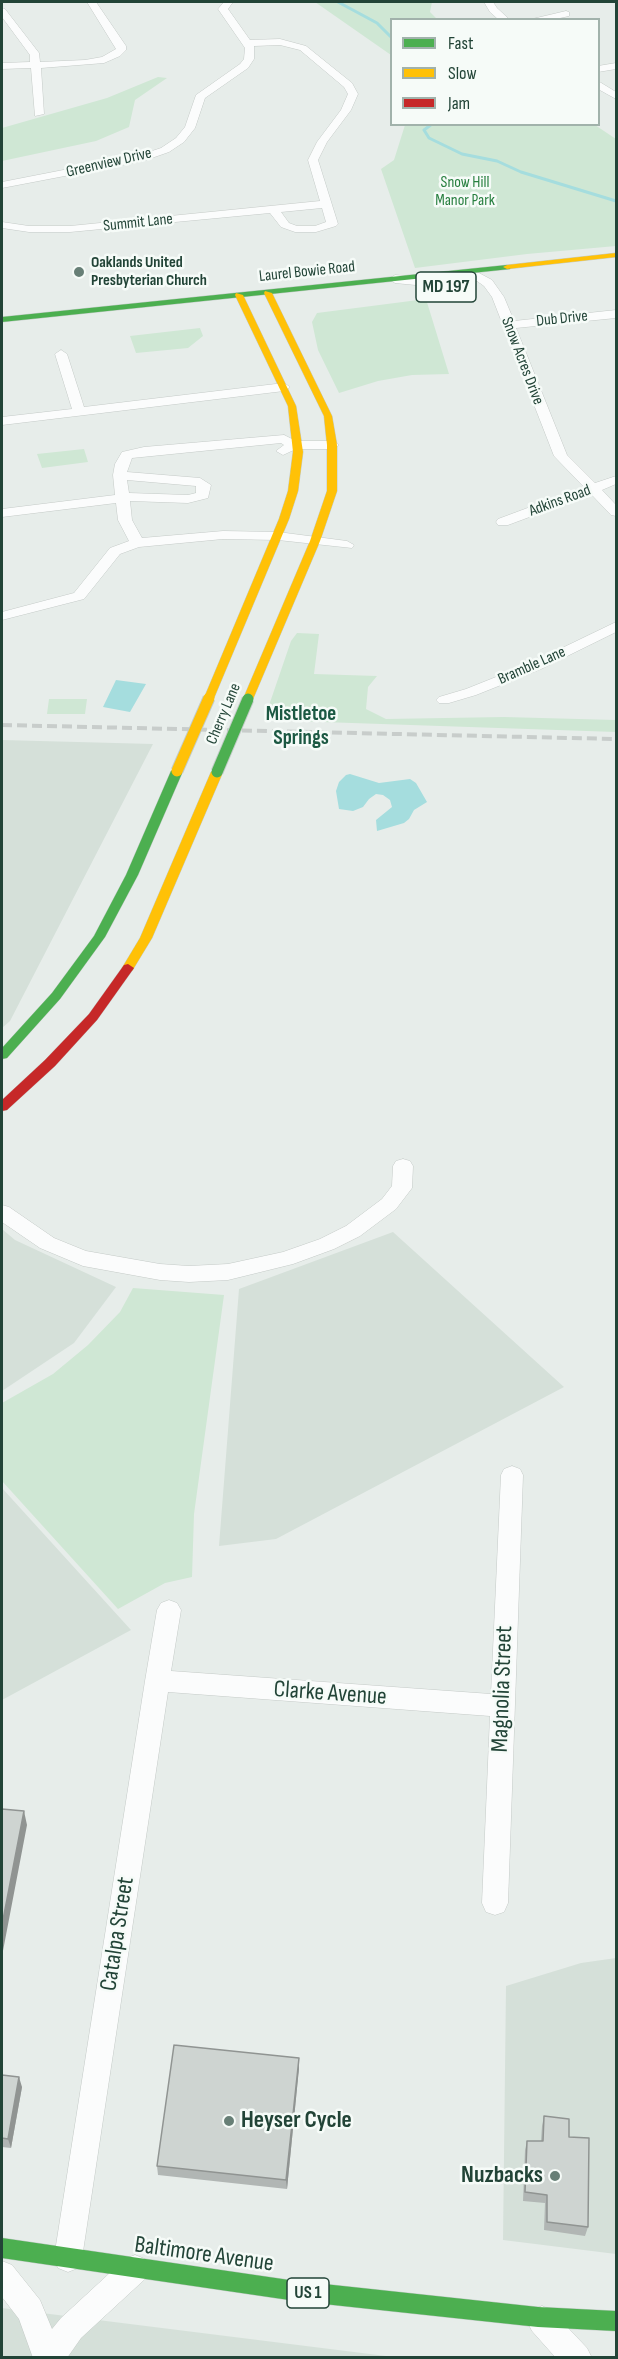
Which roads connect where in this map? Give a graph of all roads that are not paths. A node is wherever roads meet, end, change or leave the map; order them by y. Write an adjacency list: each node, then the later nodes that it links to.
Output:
1 (92, 2): 9 (street)
2 (228, 2): 8 (street)
3 (489, 2): 6 (street)
4 (2, 11): 9 (street)
5 (566, 14): 7 (street)
6 (503, 18)
7 (543, 18)
8 (247, 43): 16 (street, Greenview Drive); 17 (street)
9 (38, 64): 10 (street); 15 (street)
10 (2, 66)
11 (616, 66): 12 (street)
12 (600, 69)
13 (600, 85): 14 (street)
14 (616, 96)
15 (39, 114)
16 (2, 185)
17 (324, 204): 18 (street, Summit Lane); 18 (street)
18 (274, 210): 19 (street, Summit Lane)
19 (2, 225)
20 (616, 255): 22 (main road, Laurel Bowie Road / MD 197)
21 (616, 268): 23 (main road, Laurel Bowie Road / MD 197)
22 (395, 279): 23 (street); 24 (main road, Laurel Bowie Road / MD 197)
23 (488, 283): 26 (main road, Laurel Bowie Road / MD 197); 32 (street, Snow Acres Drive)
24 (268, 292): 25 (main road, Laurel Bowie Road / MD 197); 27 (main road, Cherry Lane)
25 (239, 296): 28 (main road, Cherry Lane); 30 (main road, Laurel Bowie Road / MD 197)
26 (354, 297)
27 (281, 305): 28 (main road, Laurel Bowie Road); 38 (main road, Cherry Lane)
28 (239, 310): 35 (main road, Cherry Lane)
29 (616, 314): 32 (street, Dub Drive)
30 (2, 320)
31 (88, 325): 33 (main road)
32 (508, 325): 42 (street, Snow Acres Drive)
33 (2, 334)
34 (61, 354): 36 (street)
35 (284, 387): 36 (street); 39 (main road, Cherry Lane)
36 (79, 411): 37 (street)
37 (2, 420)
38 (332, 445): 39 (street); 48 (main road, Cherry Lane)
39 (296, 446): 40 (street); 47 (main road, Cherry Lane)
40 (120, 475): 43 (street); 43 (street)
41 (616, 480): 42 (street, Adkins Road)
42 (593, 489): 44 (street, Snow Acres Drive); 46 (street, Adkins Road)
43 (123, 498): 45 (street); 49 (street)
44 (616, 512)
45 (2, 513)
46 (503, 522)
47 (278, 536): 48 (street); 49 (street); 54 (main road, Cherry Lane, bridge)
48 (315, 541): 50 (street); 55 (main road, Cherry Lane, bridge)
49 (137, 543): 51 (street)
50 (347, 546)
51 (2, 616)
52 (616, 626): 53 (street, Bramble Lane)
53 (444, 700)
54 (2, 1055)
55 (2, 1107)
56 (403, 1166): 57 (street)
57 (2, 1212)
58 (512, 1475): 61 (street, Magnolia Street)
59 (169, 1610): 60 (street, Catalpa Street)
60 (157, 1682): 61 (street, Clarke Avenue); 64 (street, Catalpa Street)
61 (502, 1706): 62 (street, Magnolia Street)
62 (495, 1903)
63 (2, 2248): 64 (main road, Baltimore Avenue / US 1)
64 (68, 2258): 65 (main road, Baltimore Avenue / US 1)
65 (137, 2268): 67 (main road, Baltimore Avenue / US 1); 69 (street)
66 (2, 2275): 69 (street)
67 (538, 2317): 68 (main road, Baltimore Avenue / US 1); 70 (street)
68 (616, 2321)
69 (48, 2358)
70 (577, 2358)

